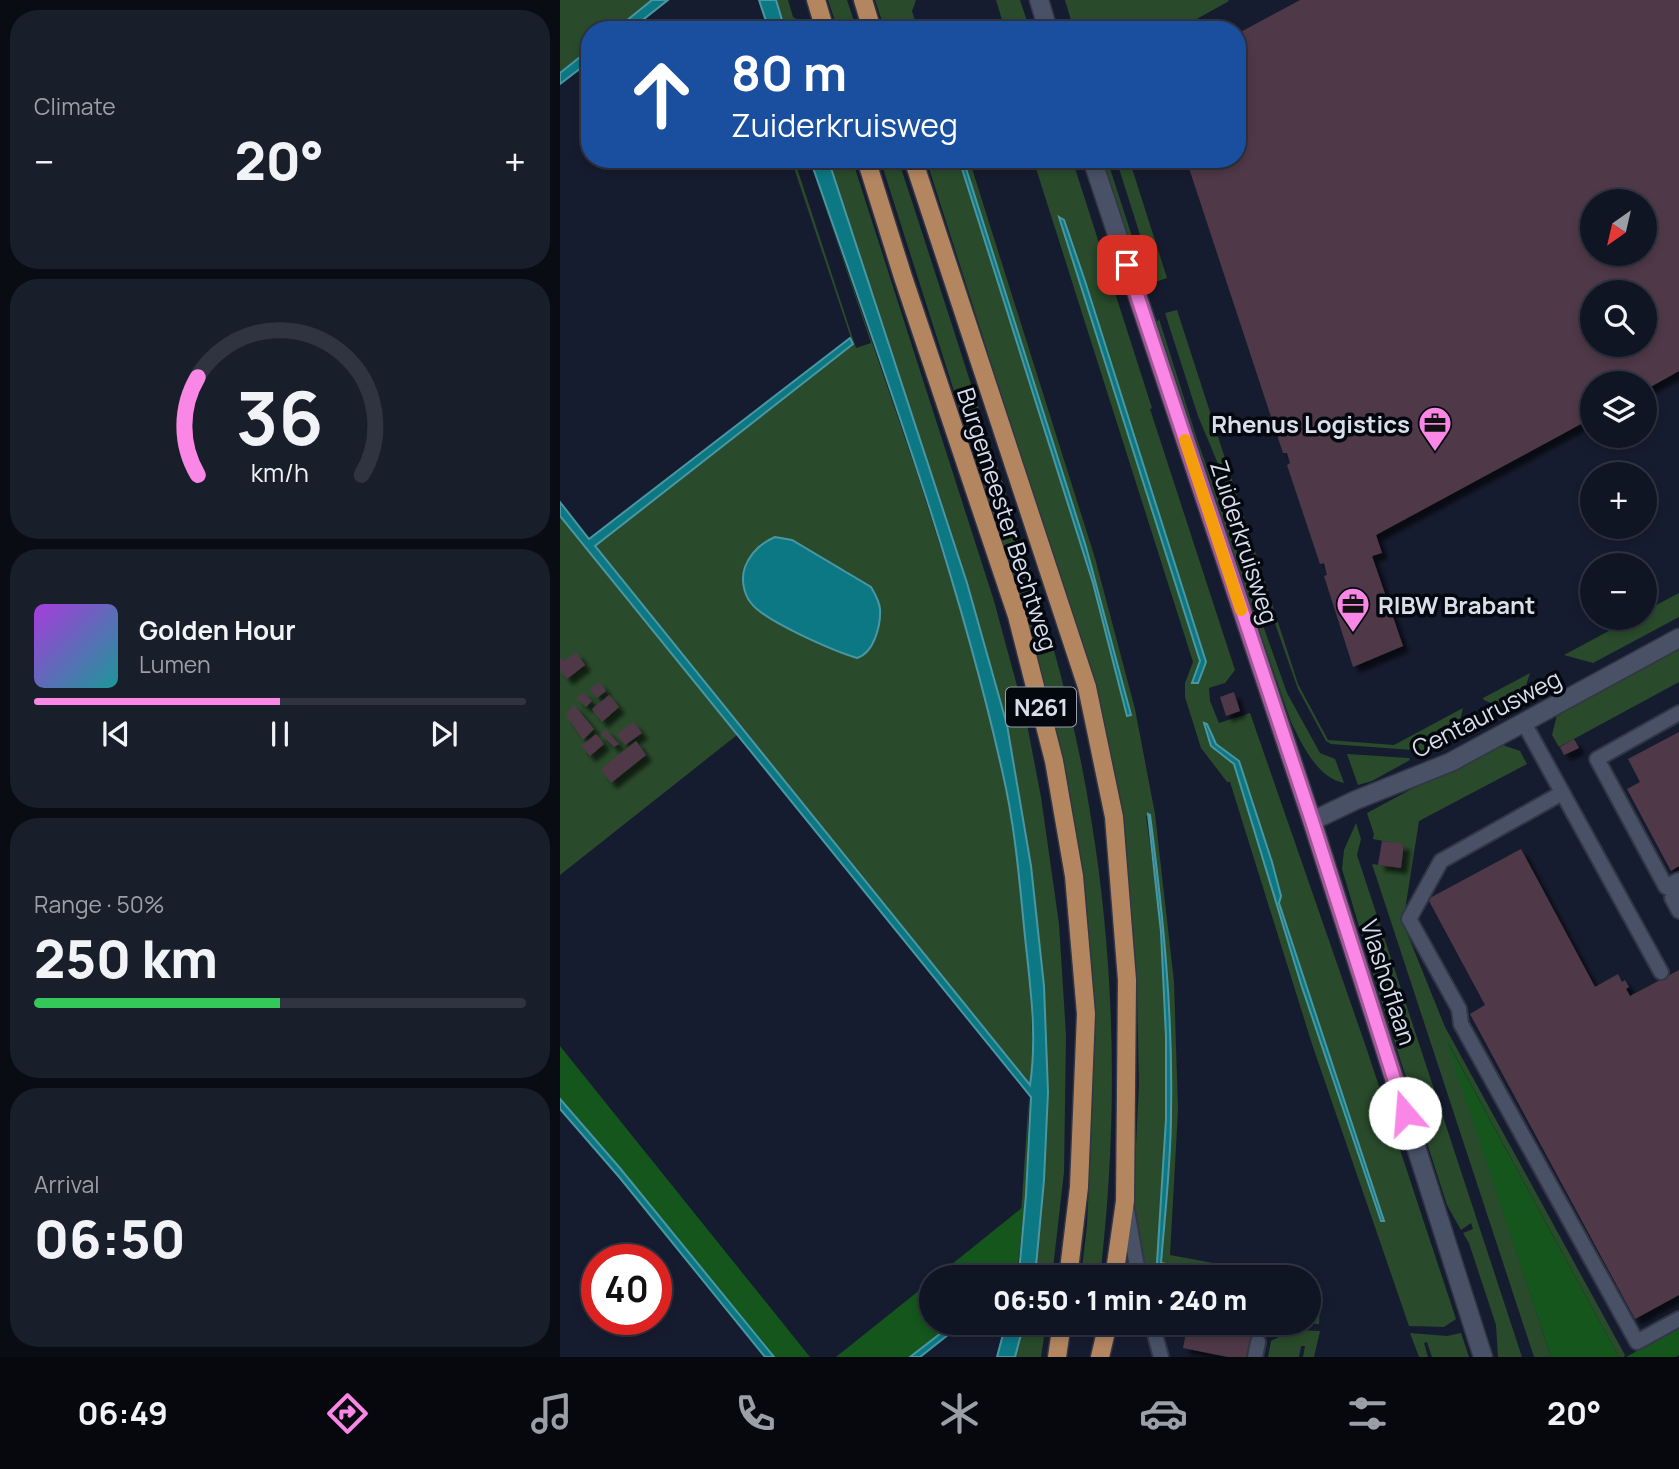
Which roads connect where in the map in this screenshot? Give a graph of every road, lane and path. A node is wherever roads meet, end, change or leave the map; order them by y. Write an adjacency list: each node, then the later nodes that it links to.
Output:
1 (816, 0): 4 (main road)
2 (863, 0): 5 (main road)
3 (1039, 0): 6 (street)
4 (822, 21)
5 (869, 21)
6 (1045, 21)
7 (869, 168): 20 (main road, Burgemeester Bechtweg / N261)
8 (916, 168): 19 (main road, Burgemeester Bechtweg / N261)
9 (1094, 168): 14 (street, Zuiderkruisweg)
10 (1679, 638): 12 (street, Centaurusweg)
11 (1679, 713): 15 (lane)
12 (1524, 723): 13 (lane); 14 (street, Centaurusweg)
13 (1562, 793): 18 (lane); 23 (lane)
14 (1312, 821): 32 (street, Vlashoflaan)
15 (1679, 880)
16 (1679, 894): 17 (lane)
17 (1679, 911)
18 (1661, 972)
19 (1125, 1201): 21 (main road, Burgemeester Bechtweg / N261); 22 (lane, Burgemeester Bechtweg)
20 (1070, 1265)
21 (1116, 1265)
22 (1137, 1265)
23 (1679, 1319)
24 (1060, 1335): 28 (main road)
25 (1105, 1335): 29 (main road)
26 (1155, 1335): 30 (lane)
27 (1258, 1342): 31 (lane)
28 (1057, 1357)
29 (1100, 1357)
30 (1161, 1357)
31 (1255, 1357)
32 (1483, 1357)

